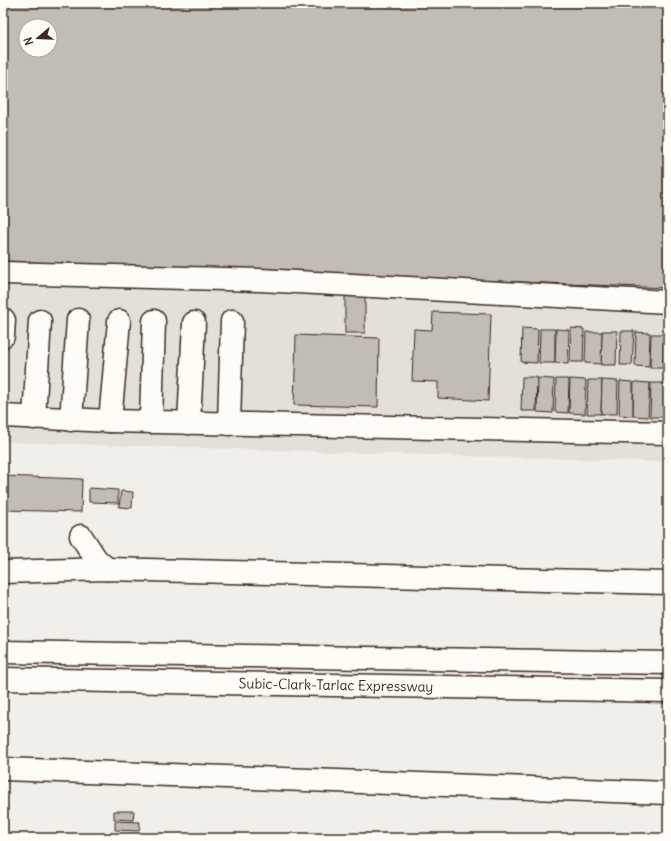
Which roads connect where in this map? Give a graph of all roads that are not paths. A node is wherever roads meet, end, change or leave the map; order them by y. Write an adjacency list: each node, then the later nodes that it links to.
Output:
1 (3, 273): 2 (main road)
2 (668, 302)
3 (78, 320): 11 (main road)
4 (40, 321): 10 (main road)
5 (154, 321): 13 (main road)
6 (232, 321): 15 (main road)
7 (119, 322): 12 (main road)
8 (194, 323): 14 (main road)
9 (3, 416): 10 (main road)
10 (34, 418): 11 (main road)
11 (71, 420): 12 (main road)
12 (110, 422): 13 (main road)
13 (151, 422): 14 (main road)
14 (189, 423): 15 (main road)
15 (229, 424): 16 (main road)
16 (668, 433)
17 (81, 536): 18 (main road)
18 (107, 569): 19 (main road); 20 (main road)
19 (3, 572)
20 (668, 583)
21 (3, 652): 22 (main road, Subic-Clark-Tarlac Expressway)
22 (668, 663)
23 (3, 679): 24 (main road, Subic-Clark-Tarlac Expressway)
24 (668, 691)
25 (3, 769): 26 (main road)
26 (668, 793)

